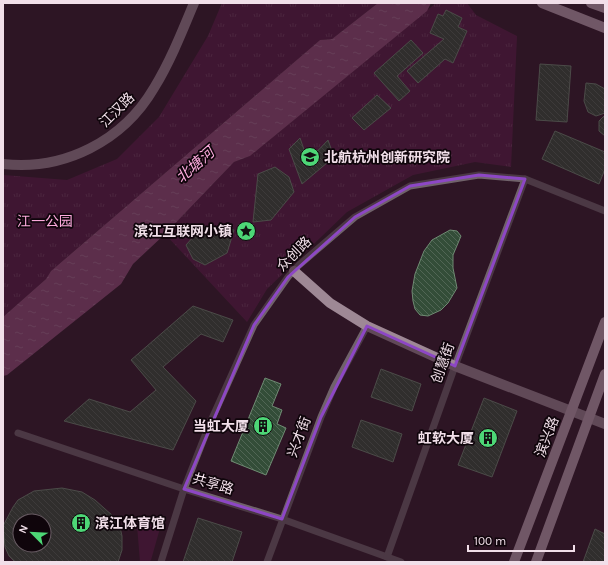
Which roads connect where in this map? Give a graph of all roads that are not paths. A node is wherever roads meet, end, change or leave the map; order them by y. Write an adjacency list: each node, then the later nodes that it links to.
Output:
1 (194, 3): 6 (street, 江汉路)
2 (542, 3): 5 (main road)
3 (591, 3): 4 (main road)
4 (605, 8)
5 (605, 28)
6 (3, 164)
7 (525, 179): 8 (street, 众创路); 9 (street, 众创路); 12 (street, 创慧街)
8 (605, 211)
9 (294, 271): 11 (street); 18 (street, 众创路)
10 (605, 322): 14 (main road, 滨兴路)
11 (367, 326): 12 (street); 19 (street, 兴才街)
12 (455, 366): 14 (street); 20 (street, 创慧街)
13 (605, 374): 15 (main road)
14 (572, 412): 15 (street); 24 (main road, 滨兴路)
15 (590, 418): 16 (street); 25 (main road)
16 (605, 424)
17 (18, 433): 18 (street, 共享路)
18 (184, 489): 19 (street, 共享路); 21 (street, 众创路)
19 (282, 519): 20 (street, 共享路); 22 (street, 兴才街)
20 (387, 557): 23 (street, 共享路)
21 (161, 562)
22 (267, 562)
23 (401, 562)
24 (514, 562)
25 (536, 562)

